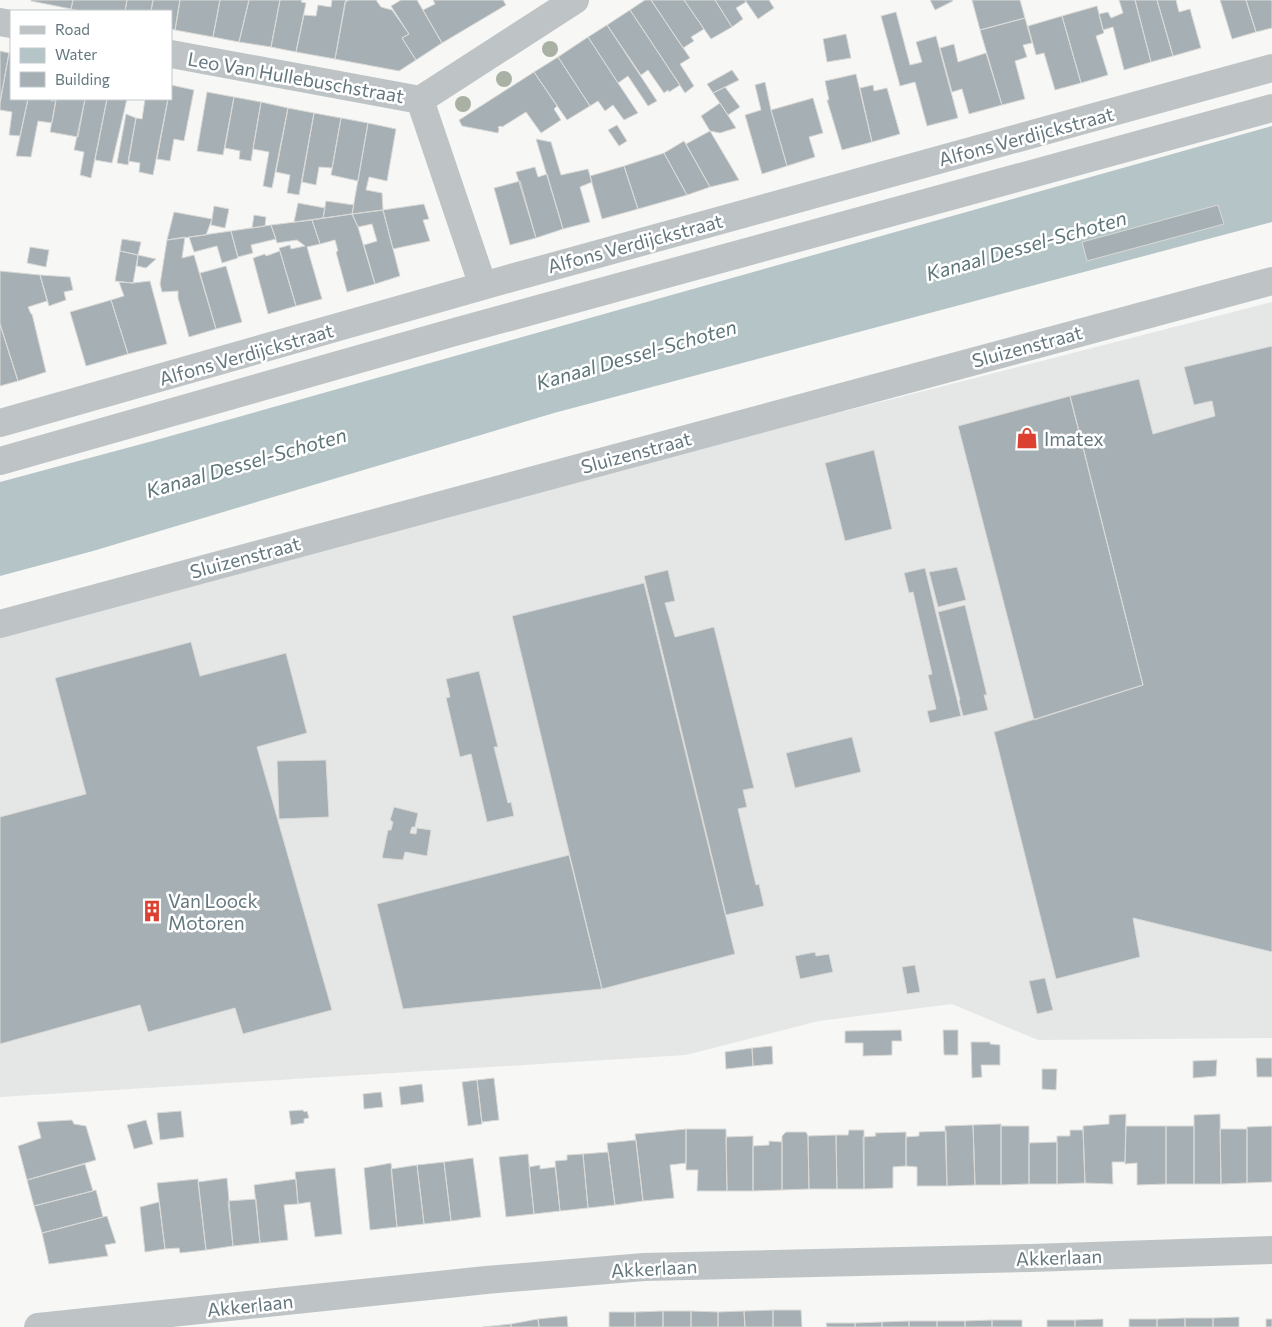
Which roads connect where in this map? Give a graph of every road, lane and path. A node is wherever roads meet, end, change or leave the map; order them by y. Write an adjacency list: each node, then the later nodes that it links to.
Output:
1 (575, 0): 4 (street, Leo Van Hullebuschstraat)
2 (172, 54): 4 (street, Leo Van Hullebuschstraat)
3 (1272, 68): 7 (street, Alfons Verdijckstraat)
4 (420, 100): 7 (street, Leo Van Hullebuschstraat)
5 (1272, 108): 9 (street)
6 (1272, 281): 10 (street, Sluizenstraat)
7 (483, 286): 8 (street, Alfons Verdijckstraat)
8 (0, 424)
9 (0, 461)
10 (0, 624)
11 (1272, 1250): 12 (street, Akkerlaan)
12 (38, 1327)

